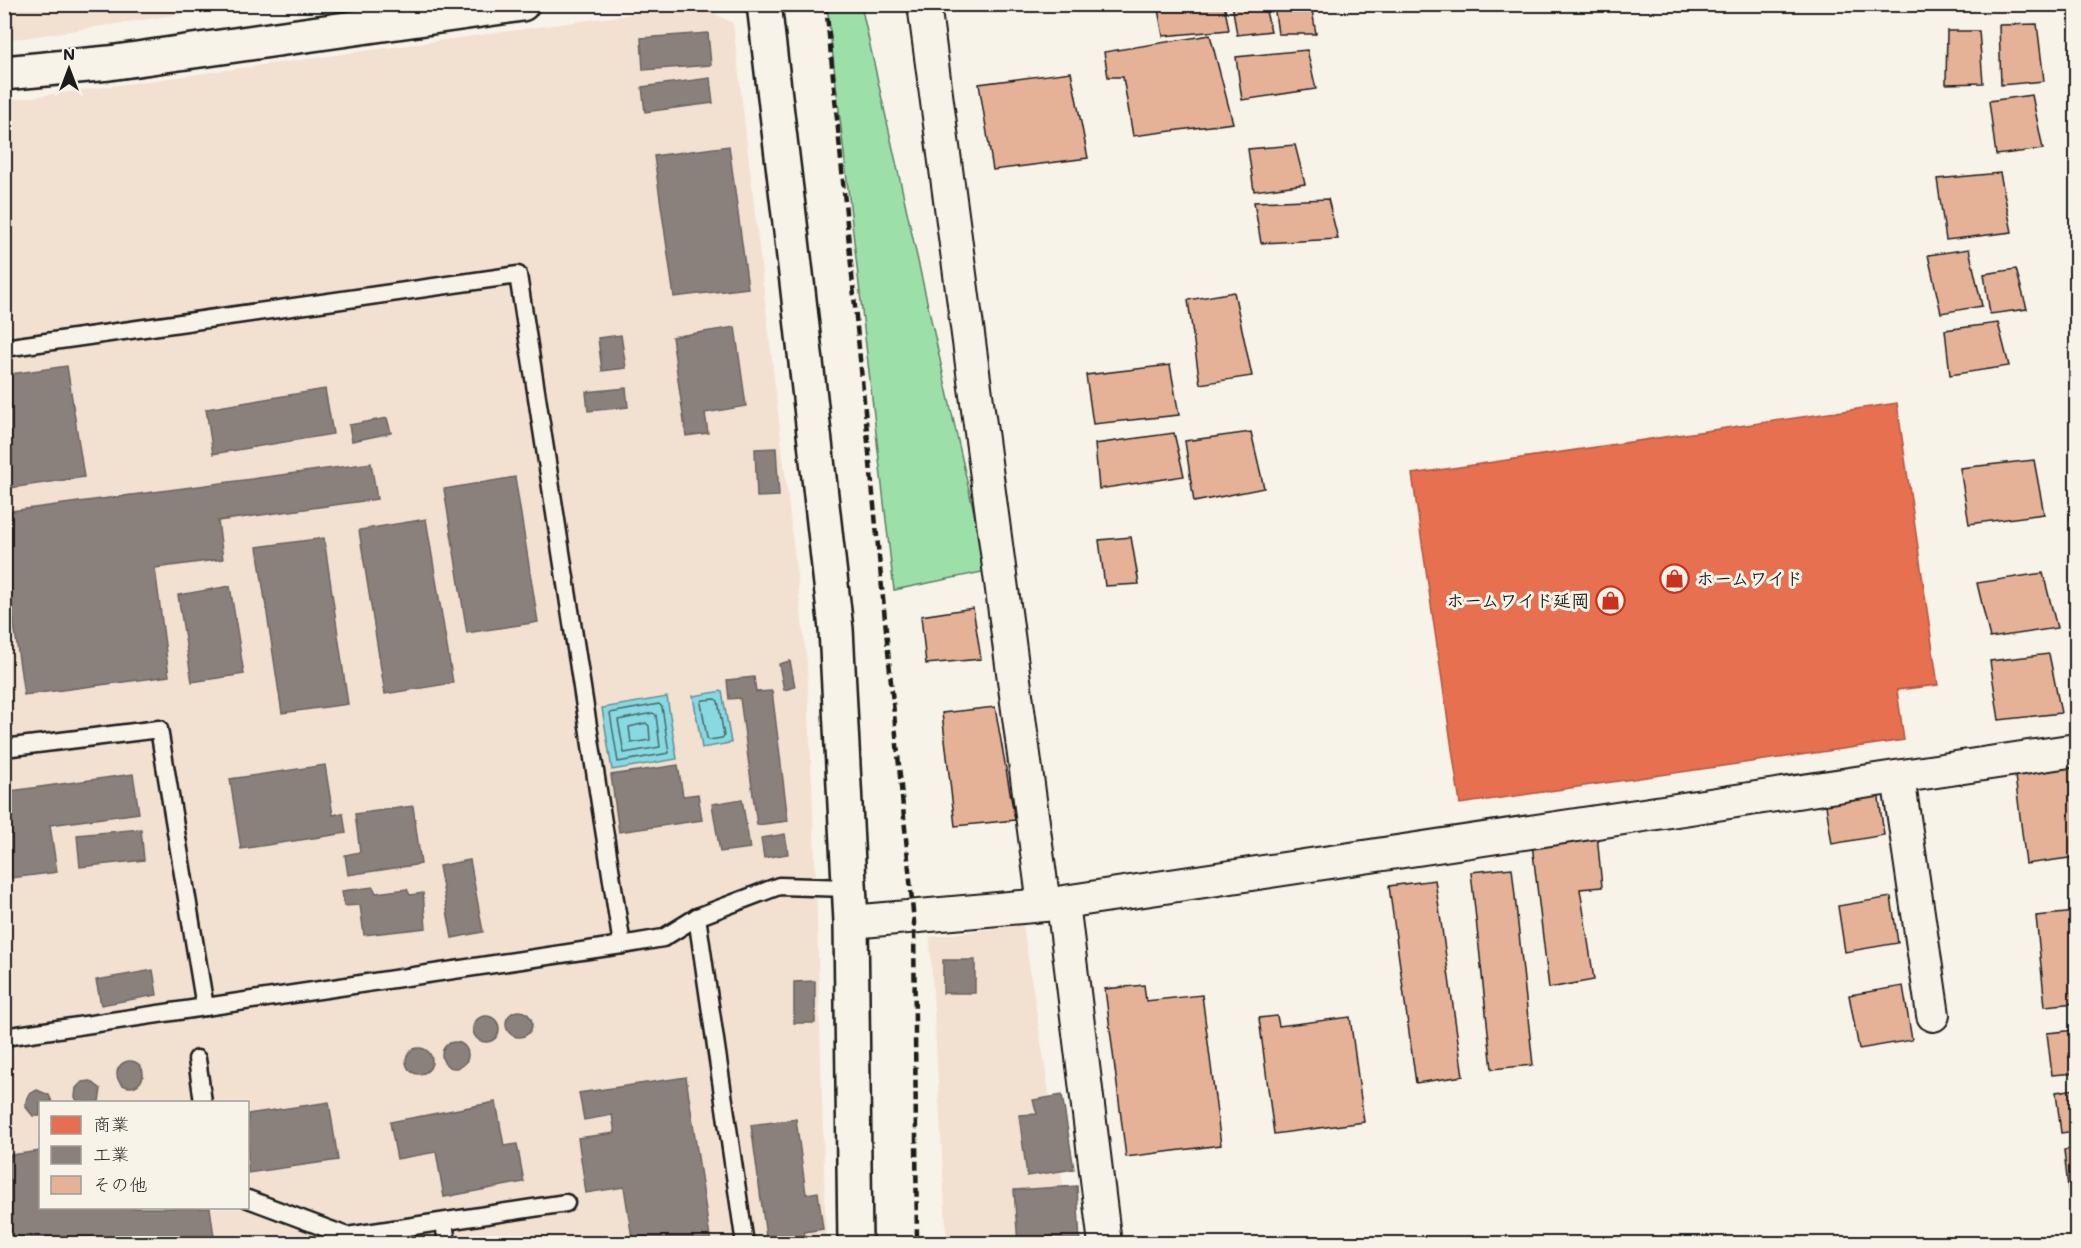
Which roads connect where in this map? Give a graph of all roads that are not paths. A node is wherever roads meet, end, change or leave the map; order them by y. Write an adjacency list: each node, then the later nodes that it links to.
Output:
1 (522, 4): 4 (street)
2 (764, 4): 9 (street)
3 (924, 4): 10 (street)
4 (4, 73)
5 (4, 348): 13 (lane)
6 (4, 748): 14 (lane)
7 (2076, 750): 8 (street)
8 (1898, 777): 10 (street); 15 (street)
9 (849, 888): 11 (lane); 12 (street)
10 (1053, 904): 12 (street); 25 (street)
11 (698, 917): 13 (lane); 23 (lane)
12 (851, 922): 24 (street)
13 (622, 945): 14 (lane)
14 (205, 1007): 16 (lane)
15 (1933, 1015)
16 (4, 1037)
17 (197, 1059): 18 (lane)
18 (203, 1101)
19 (249, 1199): 21 (lane)
20 (566, 1203): 21 (lane)
21 (444, 1222): 22 (lane)
22 (447, 1244)
23 (745, 1244)
24 (855, 1244)
25 (1105, 1244)

